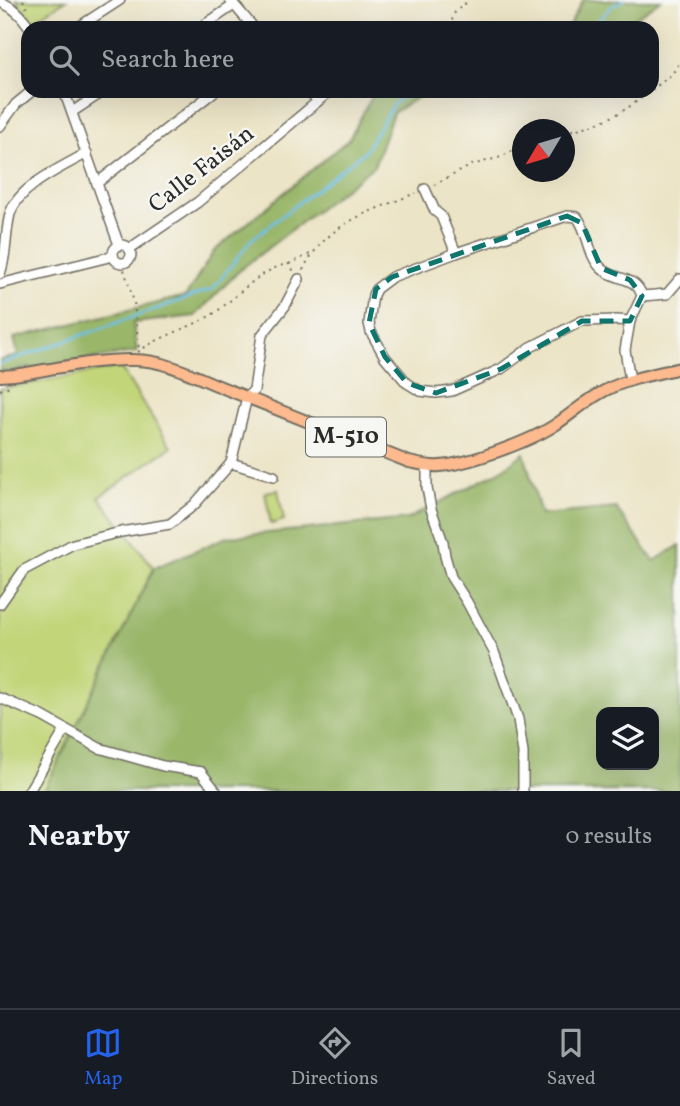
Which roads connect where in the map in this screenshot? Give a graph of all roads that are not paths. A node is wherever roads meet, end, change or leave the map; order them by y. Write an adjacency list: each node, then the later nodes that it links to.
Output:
1 (120, 0): 5 (street)
2 (0, 2): 4 (street)
3 (232, 3): 6 (street); 7 (street)
4 (26, 21)
5 (88, 21)
6 (209, 21)
7 (248, 21)
8 (23, 98): 16 (street)
9 (67, 98): 15 (street)
10 (93, 98): 15 (street)
11 (206, 98): 18 (street)
12 (315, 98): 14 (street)
13 (321, 98): 14 (street, Calle Faisán)
14 (317, 101): 21 (street, Calle Faisán)
15 (72, 112): 17 (street)
16 (0, 126)
17 (86, 153): 18 (street); 24 (street)
18 (97, 183): 20 (street)
19 (425, 189): 22 (street)
20 (119, 246): 21 (street); 23 (street)
21 (129, 249): 23 (street)
22 (456, 253): 29 (street); 30 (street)
23 (113, 256): 25 (street)
24 (2, 270): 25 (street)
25 (18, 279): 28 (street)
26 (299, 279): 34 (street)
27 (680, 279): 29 (street)
28 (0, 284)
29 (642, 296): 30 (street)
30 (630, 321): 33 (street)
31 (680, 368): 33 (main road, M-510)
32 (0, 376): 34 (main road, M-510)
33 (631, 380): 36 (main road, M-510)
34 (247, 397): 35 (street); 36 (main road, M-510)
35 (230, 463): 37 (street); 38 (street)
36 (427, 466): 43 (street)
37 (274, 476)
38 (0, 604)
39 (0, 698): 40 (street)
40 (65, 730): 41 (street); 42 (street)
41 (29, 791)
42 (216, 791)
43 (523, 791)

